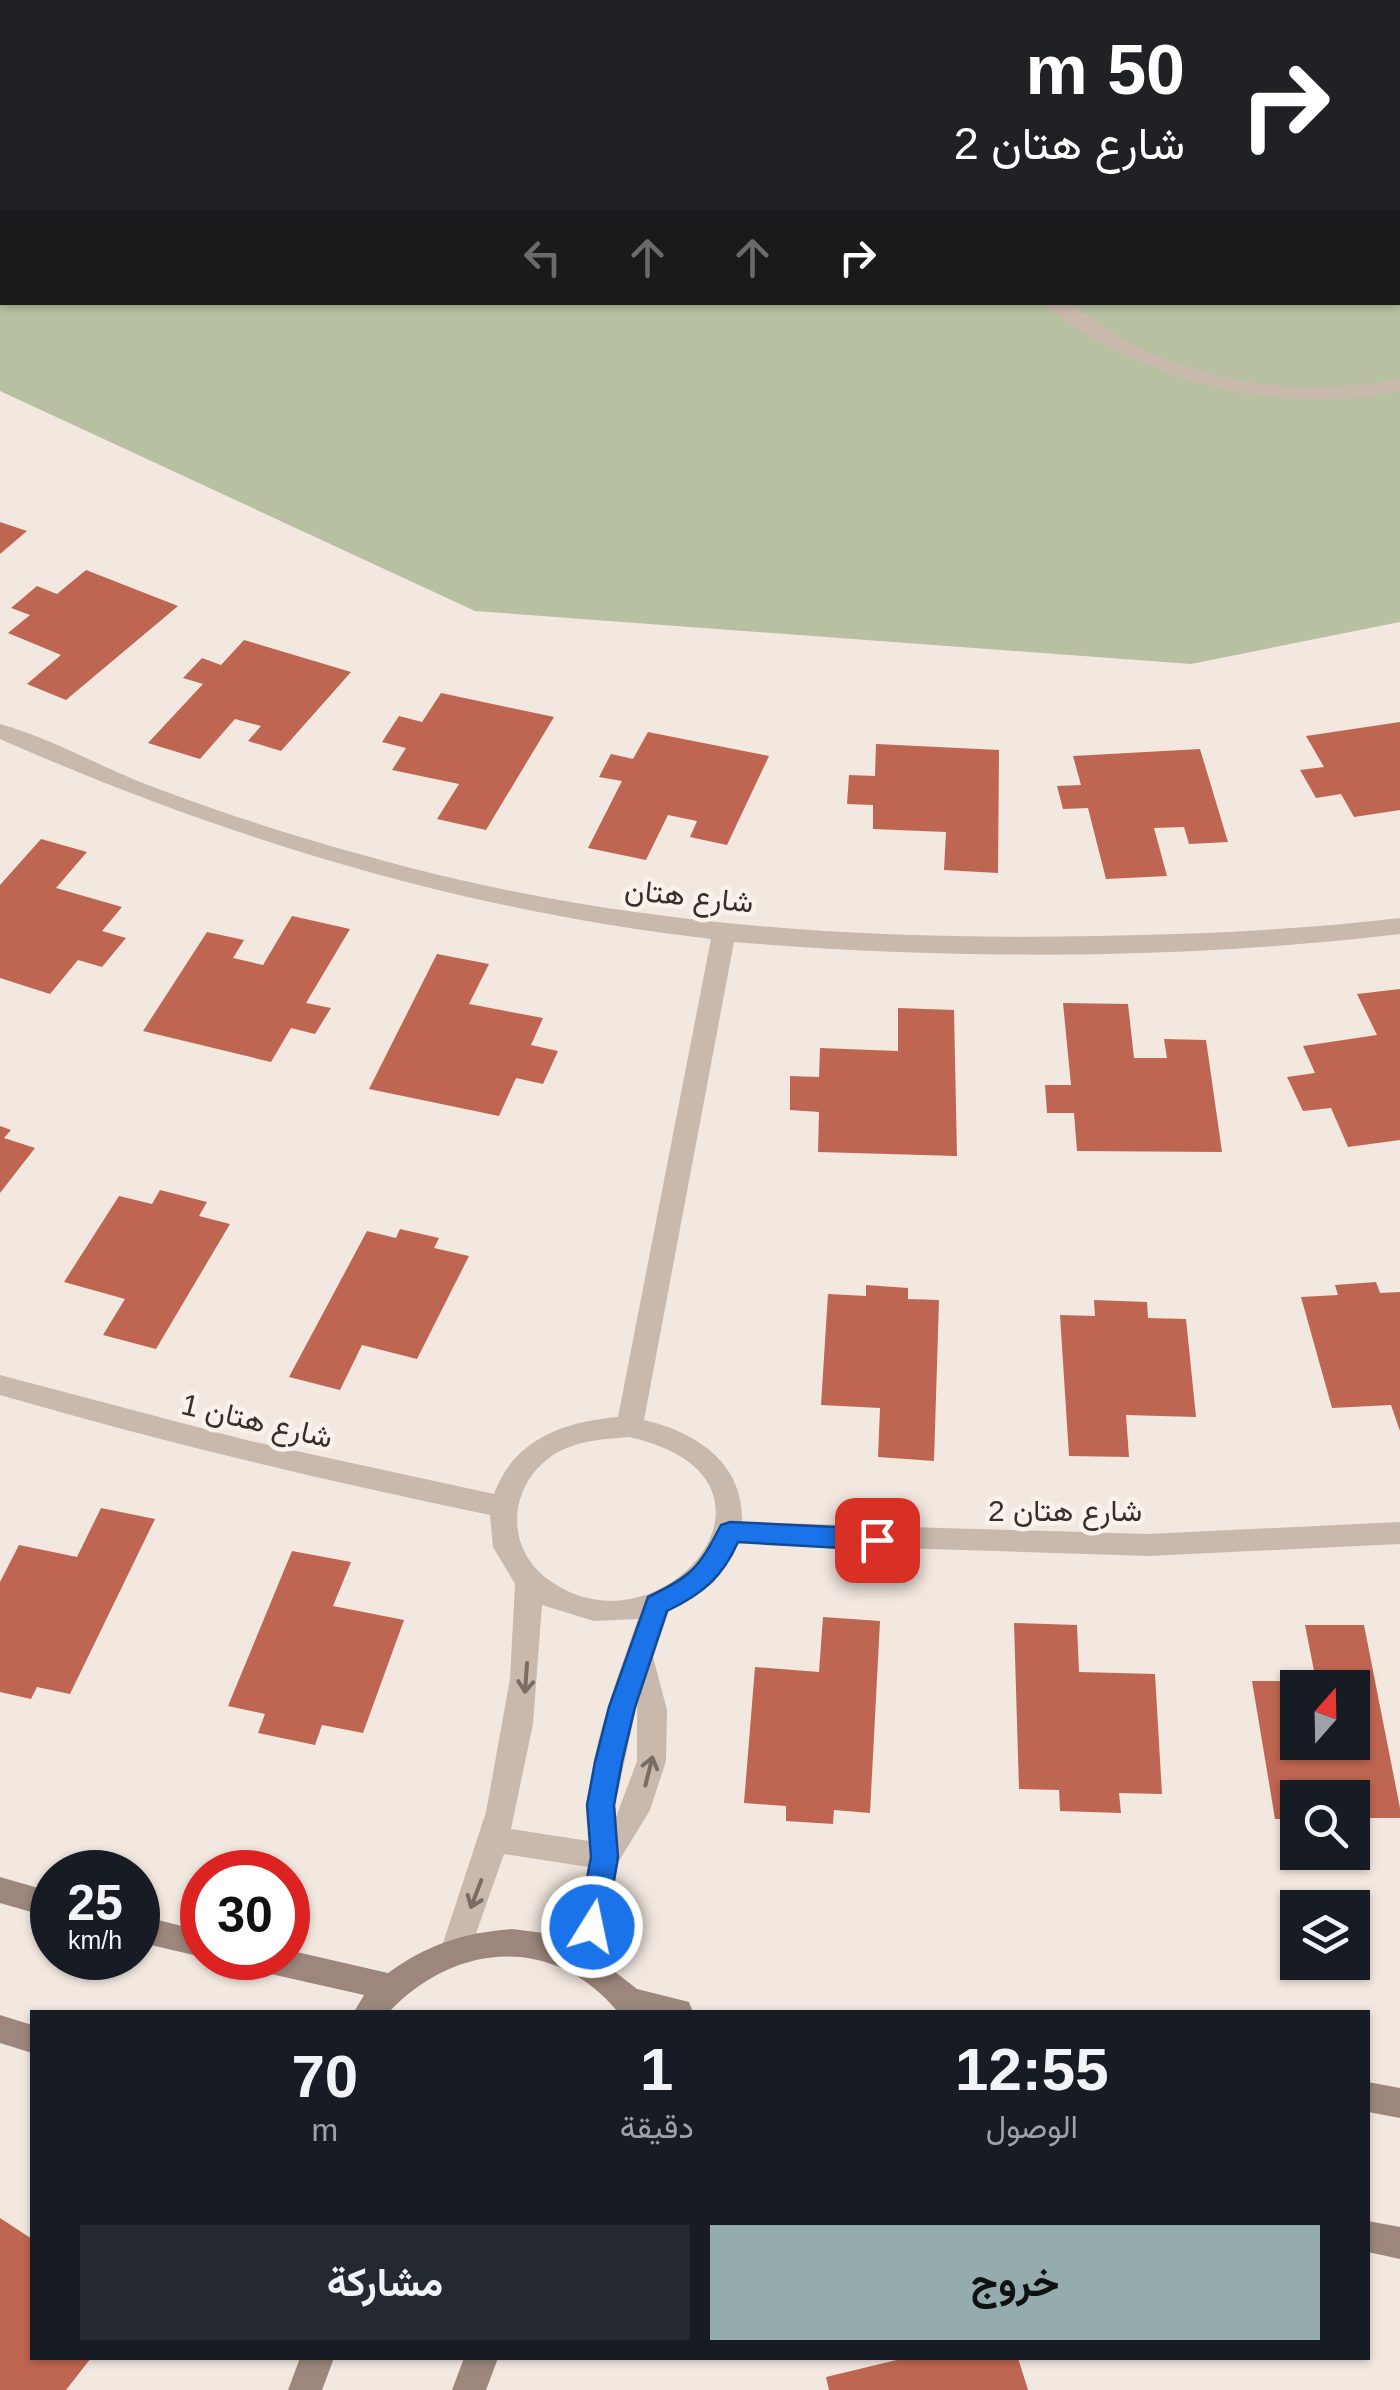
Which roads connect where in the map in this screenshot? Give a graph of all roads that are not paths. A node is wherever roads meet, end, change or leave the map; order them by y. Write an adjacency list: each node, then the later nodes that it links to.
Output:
1 (1056, 305): 2 (street)
2 (1400, 384)
3 (0, 732): 5 (street, شارع هتان)
4 (1400, 926): 5 (street, شارع هتان)
5 (724, 932): 7 (street)
6 (0, 1385): 8 (street, شارع هتان 1)
7 (629, 1428): 8 (street); 9 (street)
8 (502, 1507): 11 (street)
9 (730, 1532): 10 (street, شارع هتان 2); 12 (street)
10 (1400, 1533)
11 (529, 1580): 12 (street); 14 (street, one-way to 14)
12 (657, 1604): 13 (street)
13 (638, 1655): 15 (street); 15 (street, one-way to 13)
14 (496, 1840): 15 (street); 18 (street, one-way to 18)
15 (605, 1857): 19 (street)
16 (0, 1890): 17 (main road)
17 (30, 1899)
18 (456, 1949): 19 (main road); 21 (main road)
19 (586, 1962): 22 (main road)
20 (310, 1969): 21 (main road)
21 (389, 1987): 23 (main road)
22 (632, 2007): 24 (main road)
23 (371, 2010)
24 (660, 2010)
25 (0, 2030): 26 (main road)
26 (30, 2038)
27 (1370, 2097): 28 (main road)
28 (1400, 2103)
29 (1370, 2237): 30 (main road)
30 (1400, 2243)
31 (316, 2360): 33 (main road)
32 (480, 2360): 34 (main road)
33 (305, 2390)
34 (468, 2390)

